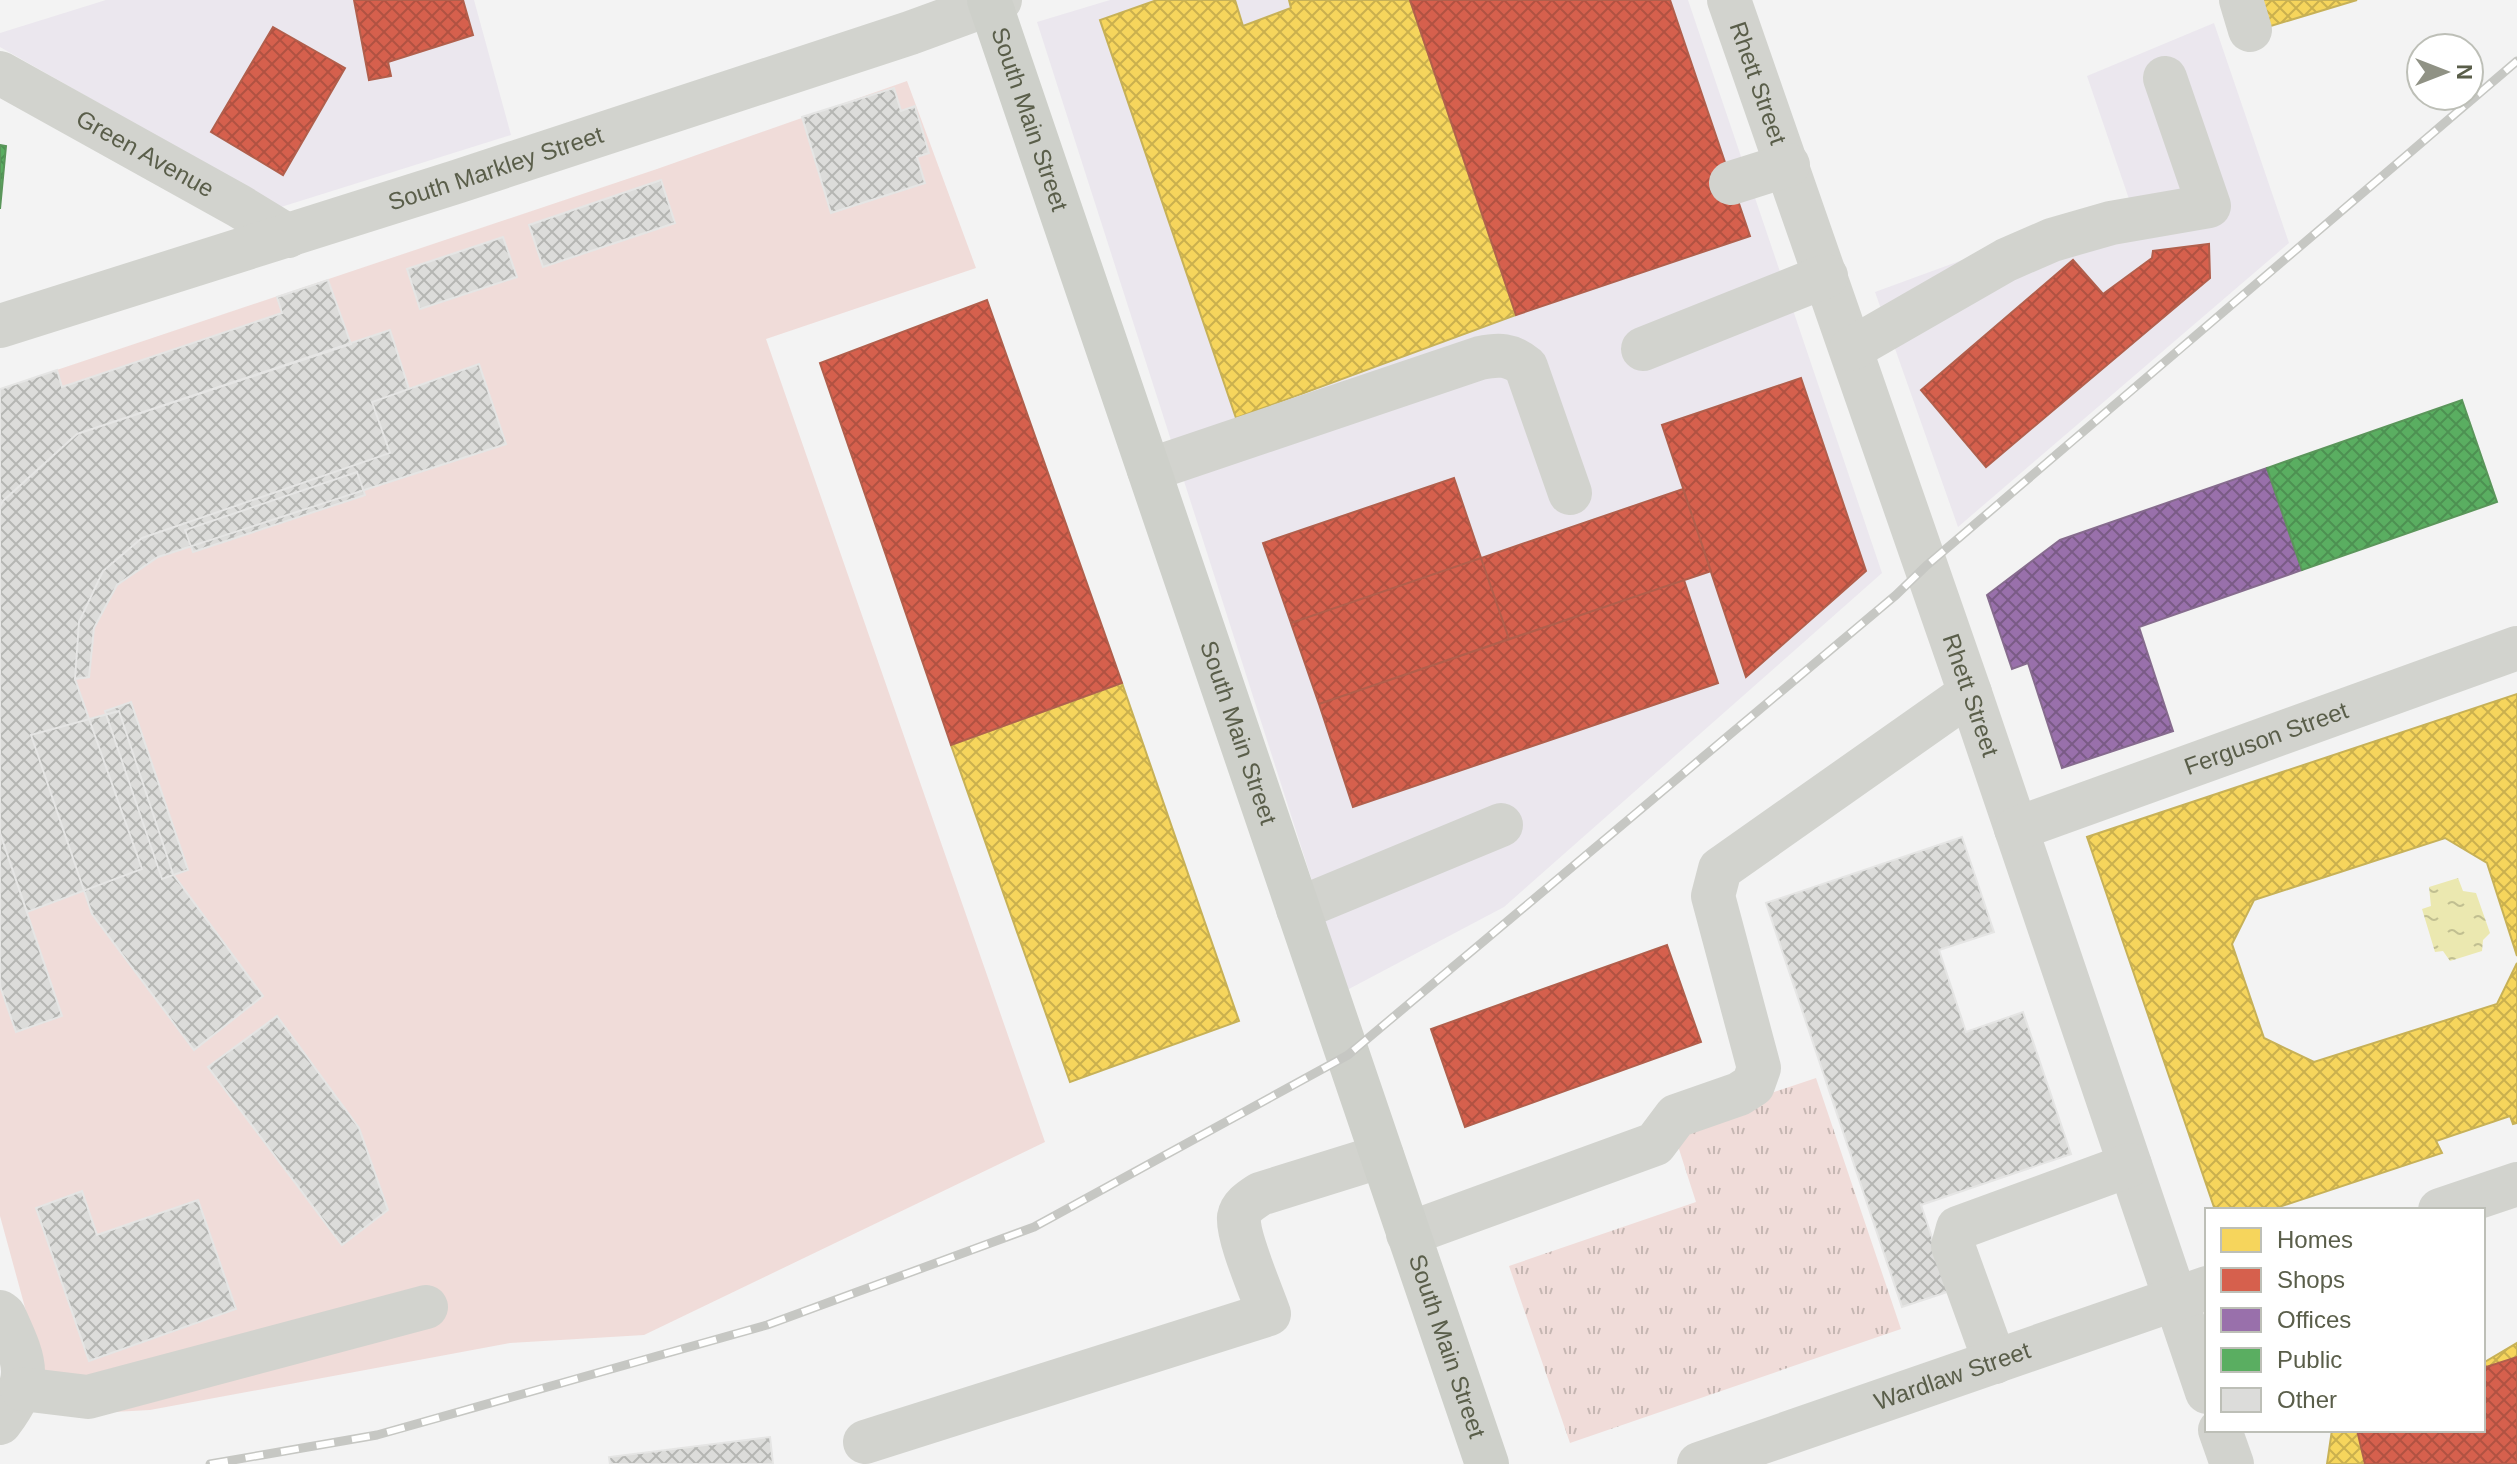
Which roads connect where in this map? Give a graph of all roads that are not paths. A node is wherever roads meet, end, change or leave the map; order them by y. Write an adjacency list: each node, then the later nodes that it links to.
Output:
1 (1729, 0): 5 (street, Rhett Street)
2 (993, 1): 7 (street, South Markley Street); 12 (main road, South Main Street)
3 (0, 73): 7 (street, Green Avenue)
4 (2165, 78): 11 (street)
5 (1788, 165): 6 (street); 8 (street, Rhett Street)
6 (1731, 183)
7 (288, 236): 9 (street, South Markley Street)
8 (1826, 276): 10 (street); 11 (street, Rhett Street)
9 (0, 326)
10 (1643, 349)
11 (1851, 349): 15 (street, Rhett Street)
12 (1149, 470): 13 (street); 18 (main road, South Main Street)
13 (1570, 493)
14 (2517, 648): 17 (street, Ferguson Street)
15 (1970, 693): 17 (street, Rhett Street); 23 (street)
16 (1501, 825): 18 (street)
17 (2016, 829): 20 (street, Rhett Street)
18 (1298, 909): 19 (main road, South Main Street)
19 (1382, 1156): 23 (main road, South Main Street); 31 (street)
20 (2130, 1165): 24 (street, Rhett Street); 27 (street)
21 (2517, 1184): 22 (street)
22 (2446, 1208)
23 (1408, 1234): 32 (main road, South Main Street)
24 (2191, 1293): 27 (street, Wardlaw Street); 28 (street, Rhett Street)
25 (426, 1307): 29 (street)
26 (0, 1312): 29 (street)
27 (1995, 1362): 33 (street, Wardlaw Street)
28 (2205, 1380)
29 (11, 1406)
30 (2221, 1432): 34 (street)
31 (865, 1442)
32 (1487, 1464)
33 (1699, 1464)
34 (2232, 1464)

